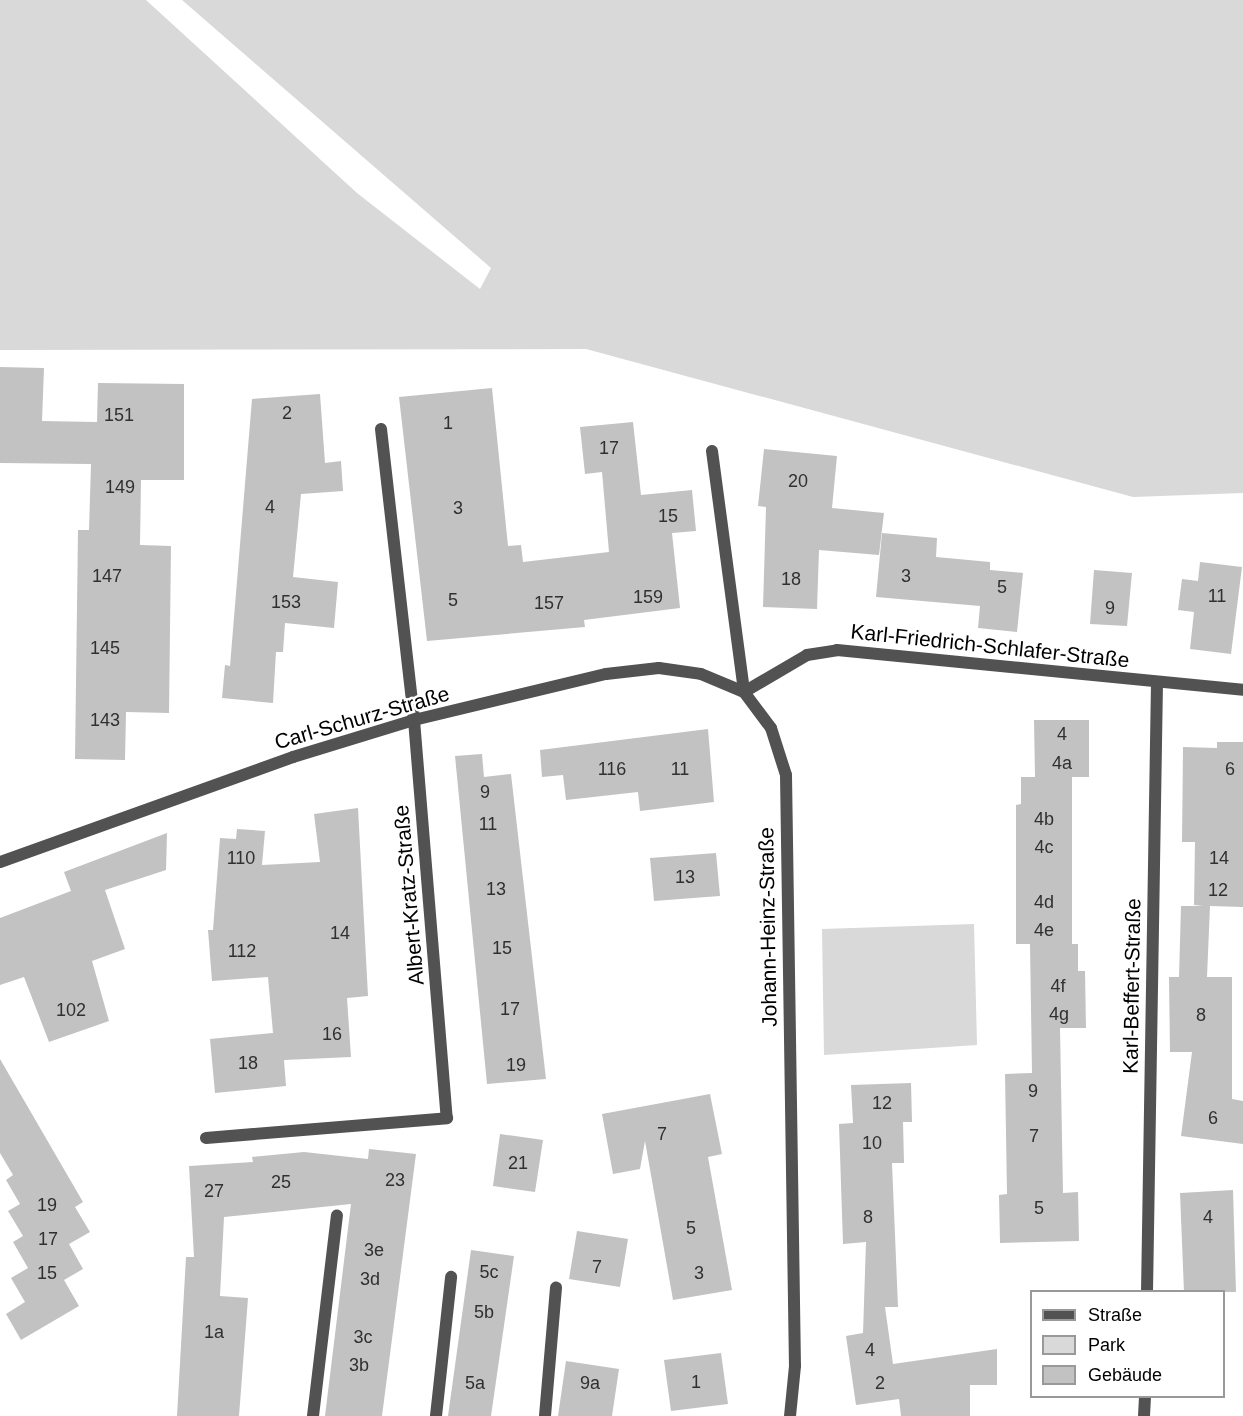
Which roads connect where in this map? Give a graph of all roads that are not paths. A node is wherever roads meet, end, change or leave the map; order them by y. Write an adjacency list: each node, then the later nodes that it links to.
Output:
1 (381, 429): 6 (street, Albert-Kratz-Straße)
2 (712, 451): 5 (street, Johann-Heinz-Straße)
3 (1157, 681): 4 (street, Karl-Friedrich-Schlafer-Straße); 5 (street, Karl-Friedrich-Schlafer-Straße); 12 (street, Karl-Beffert-Straße)
4 (1243, 690)
5 (744, 692): 6 (street, Carl-Schurz-Straße); 17 (street, Johann-Heinz-Straße)
6 (414, 720): 7 (street, Carl-Schurz-Straße); 8 (street, Albert-Kratz-Straße)
7 (0, 862)
8 (206, 1138)
9 (337, 1215): 14 (street)
10 (451, 1277): 15 (street)
11 (556, 1287): 16 (street)
12 (1147, 1290)
13 (1145, 1398): 18 (street)
14 (313, 1416)
15 (436, 1416)
16 (544, 1416)
17 (790, 1416)
18 (1144, 1416)

